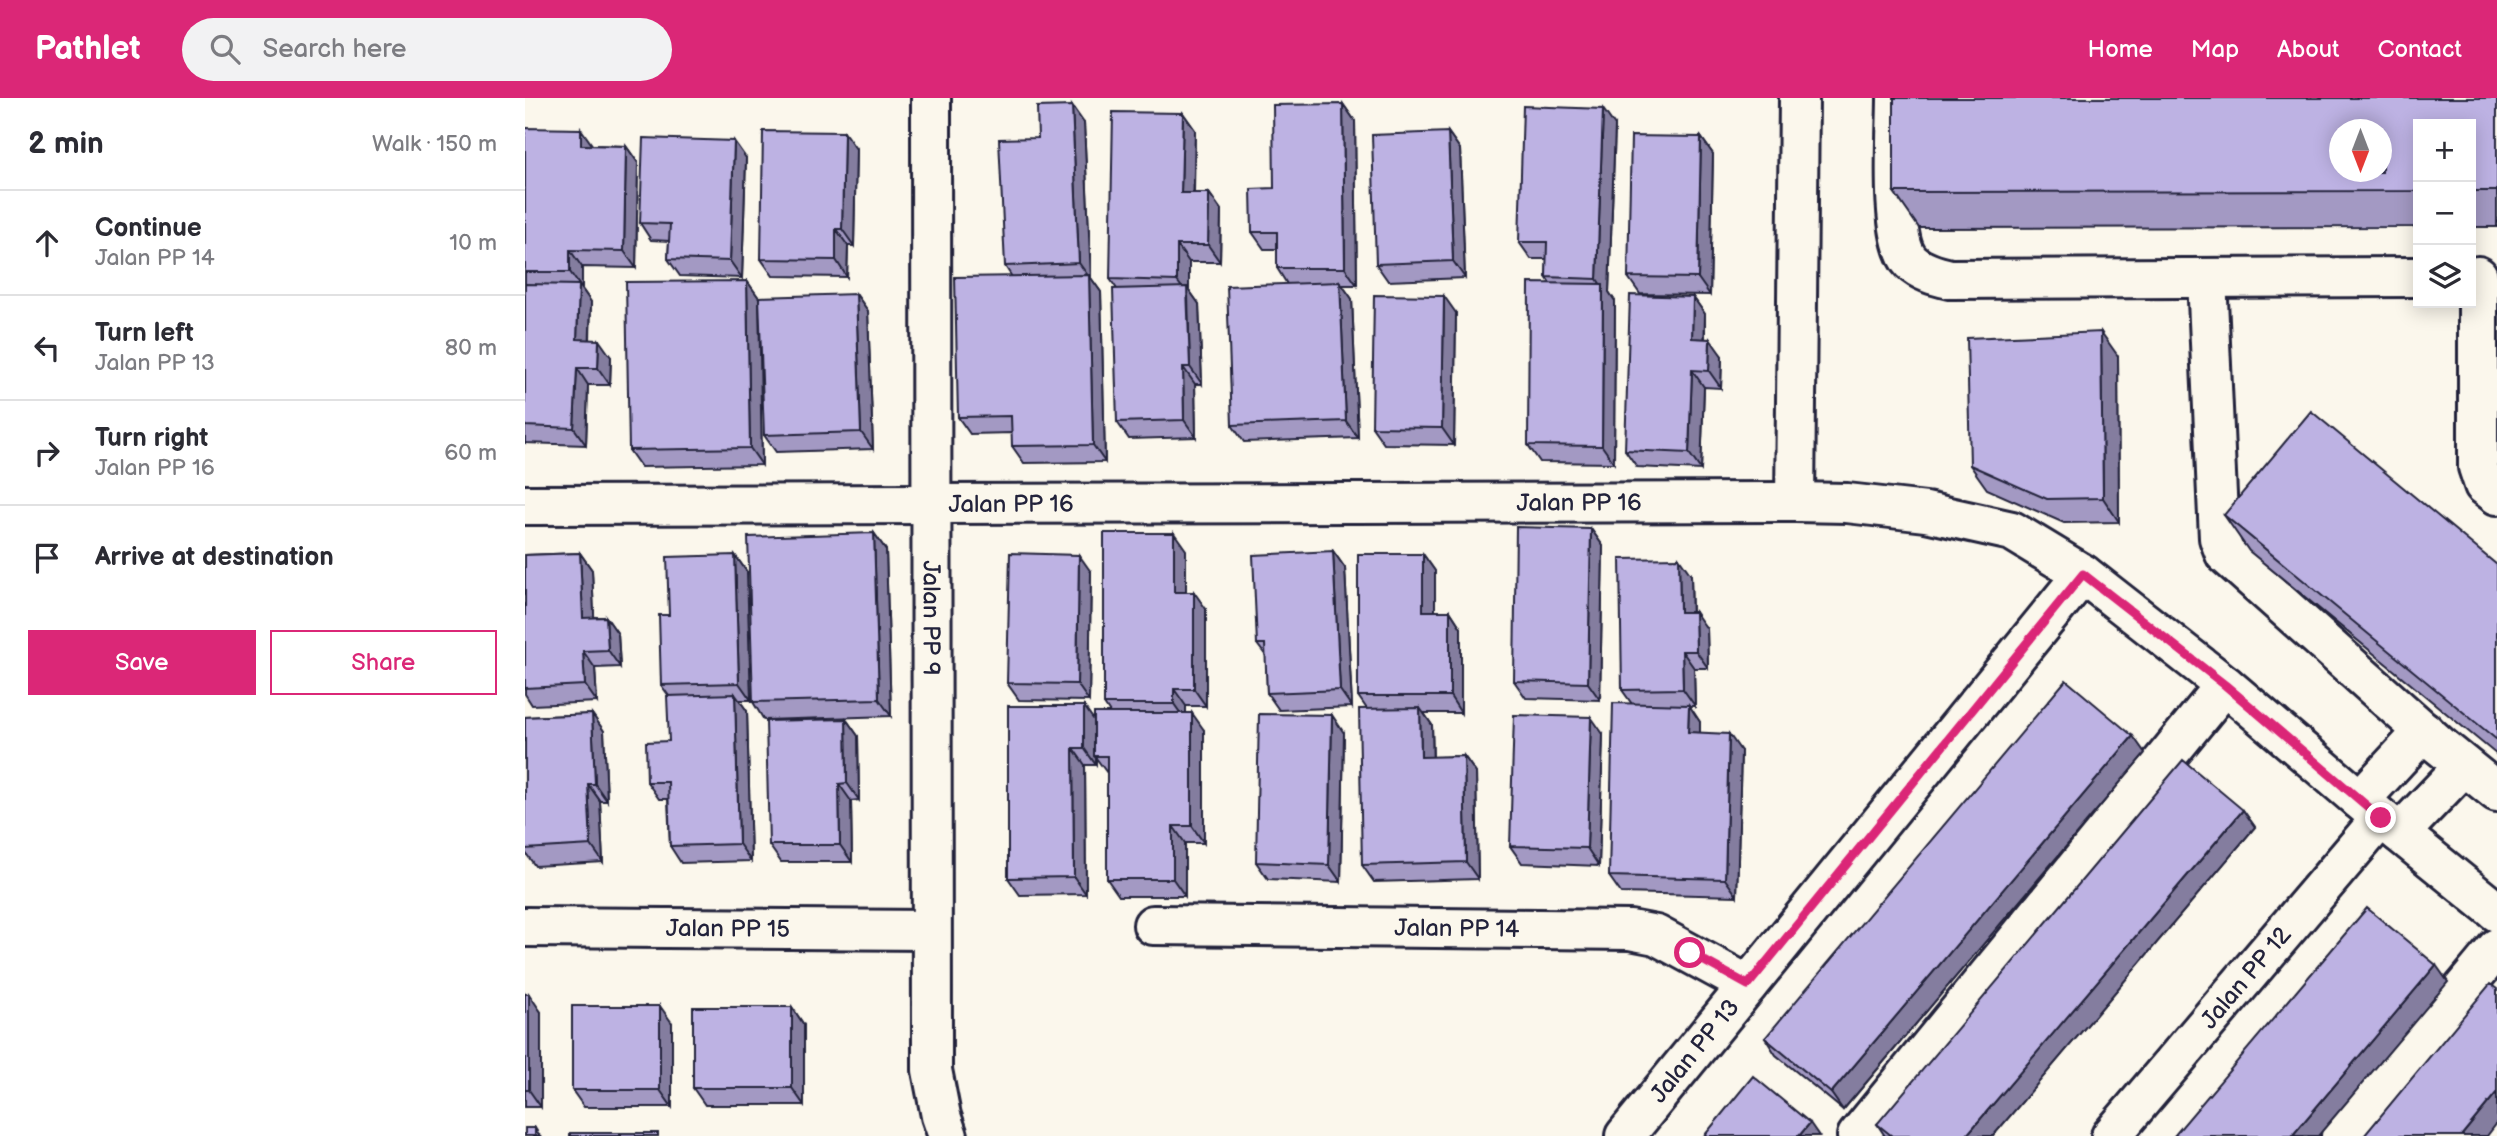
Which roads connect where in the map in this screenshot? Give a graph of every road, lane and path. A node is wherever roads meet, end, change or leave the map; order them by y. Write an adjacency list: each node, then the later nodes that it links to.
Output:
1 (931, 98): 9 (street, Jalan PP 9)
2 (1799, 98): 8 (street)
3 (1897, 98): 6 (street)
4 (2482, 276): 7 (street)
5 (2413, 277): 6 (street)
6 (2207, 278): 13 (street)
7 (2497, 495)
8 (1795, 502): 9 (street, Jalan PP 16); 11 (street, Jalan PP 16)
9 (931, 504): 10 (street, Jalan PP 16); 20 (street, Jalan PP 9)
10 (525, 505)
11 (2083, 574): 12 (street, Jalan PP 16); 22 (street, Jalan PP 13)
12 (2225, 685): 16 (street, Jalan PP 16); 25 (street)
13 (2424, 731): 14 (street); 16 (street)
14 (2464, 766): 15 (street); 16 (street)
15 (2497, 792)
16 (2380, 817): 17 (street, Jalan PP 16); 26 (street, Jalan PP 12)
17 (2497, 912)
18 (1153, 925): 22 (street, Jalan PP 14)
19 (525, 927): 20 (street, Jalan PP 15)
20 (931, 930): 23 (street, Jalan PP 9)
21 (2497, 948): 27 (street)
22 (1748, 985): 24 (street, Jalan PP 13)
23 (948, 1136)
24 (1625, 1136)
25 (1857, 1136)
26 (2111, 1136)
27 (2341, 1136)

